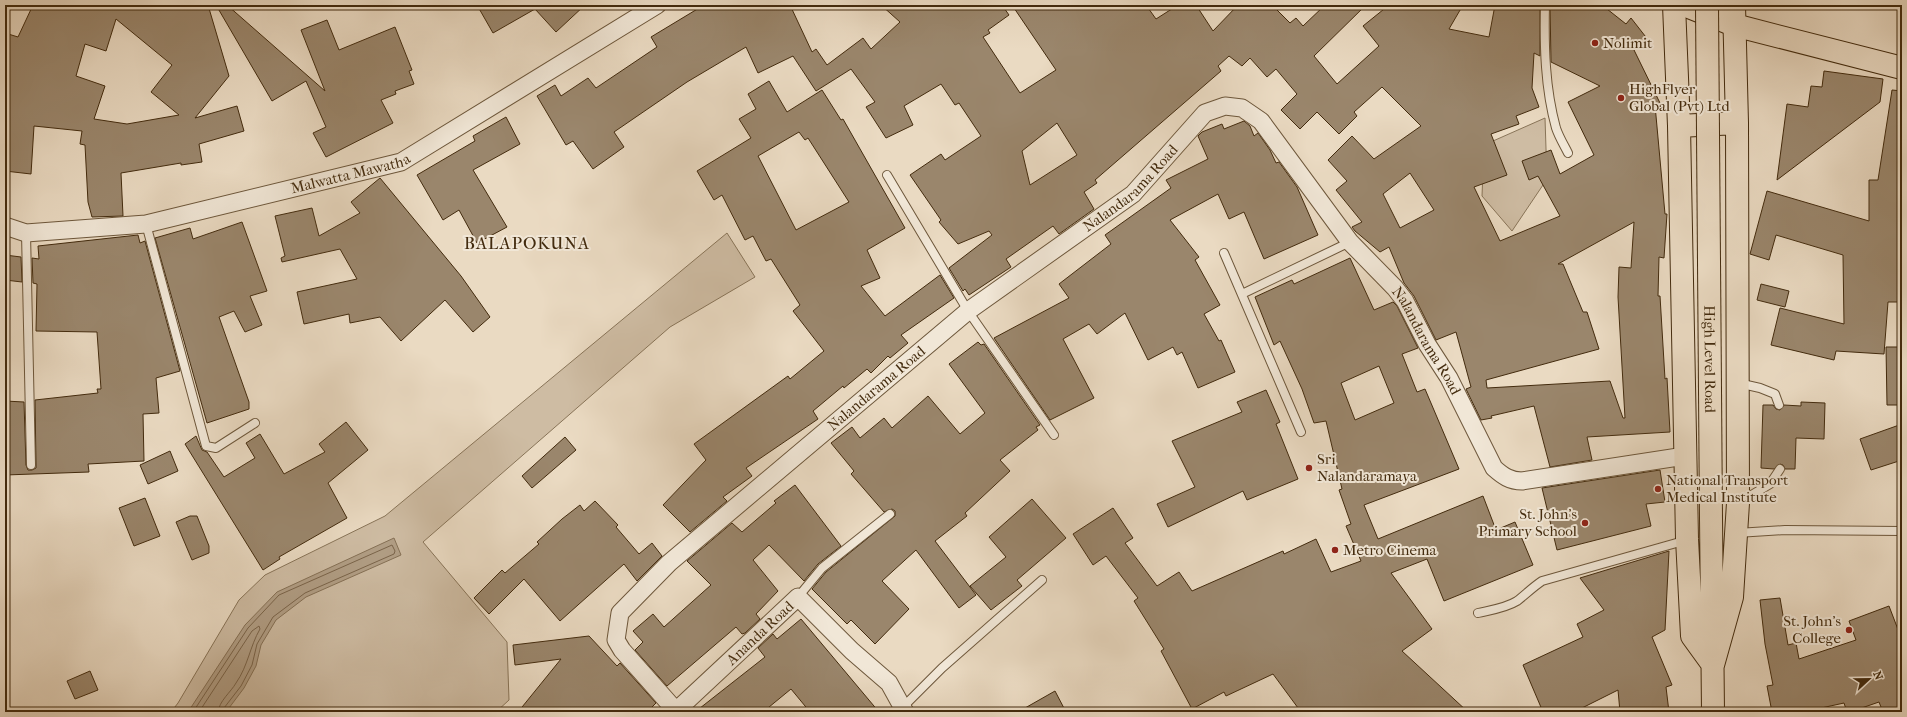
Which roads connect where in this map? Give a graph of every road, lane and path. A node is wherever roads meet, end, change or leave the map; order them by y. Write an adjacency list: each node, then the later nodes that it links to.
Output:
1 (657, 5): 12 (street, Malwatta Mawatha)
2 (1545, 5): 10 (lane)
3 (1674, 5): 9 (main road)
4 (1684, 5): 6 (main road)
5 (1707, 5): 35 (main road, High Level Road, bridge)
6 (1734, 15): 7 (main road); 8 (main road)
7 (1902, 68)
8 (1737, 123): 9 (main road); 19 (main road)
9 (1679, 126): 24 (main road)
10 (1568, 153)
11 (887, 175): 18 (lane)
12 (146, 224): 14 (street, Malwatta Mawatha); 21 (lane)
13 (5, 226): 14 (street, Malwatta Mawatha)
14 (26, 233): 25 (lane)
15 (1350, 242): 17 (lane); 18 (street, Nalandarama Road); 24 (street, Nalandarama Road)
16 (1224, 253): 17 (lane)
17 (1242, 294): 22 (lane)
18 (968, 311): 23 (lane); 37 (street, Nalandarama Road)
19 (1738, 383): 20 (lane); 27 (main road)
20 (1779, 405)
21 (255, 423)
22 (1301, 432)
23 (1054, 435)
24 (1685, 456): 31 (main road)
25 (31, 465)
26 (1780, 469): 27 (lane)
27 (1738, 503): 30 (main road)
28 (890, 514): 33 (lane)
29 (1902, 531): 30 (lane)
30 (1738, 533): 35 (main road)
31 (1687, 539): 34 (lane); 35 (main road)
32 (1042, 580): 36 (lane)
33 (798, 597): 36 (street, Ananda Road); 37 (street, Ananda Road)
34 (1478, 613)
35 (1713, 665): 38 (main road, High Level Road)
36 (904, 710)
37 (676, 712)
38 (1714, 712)

